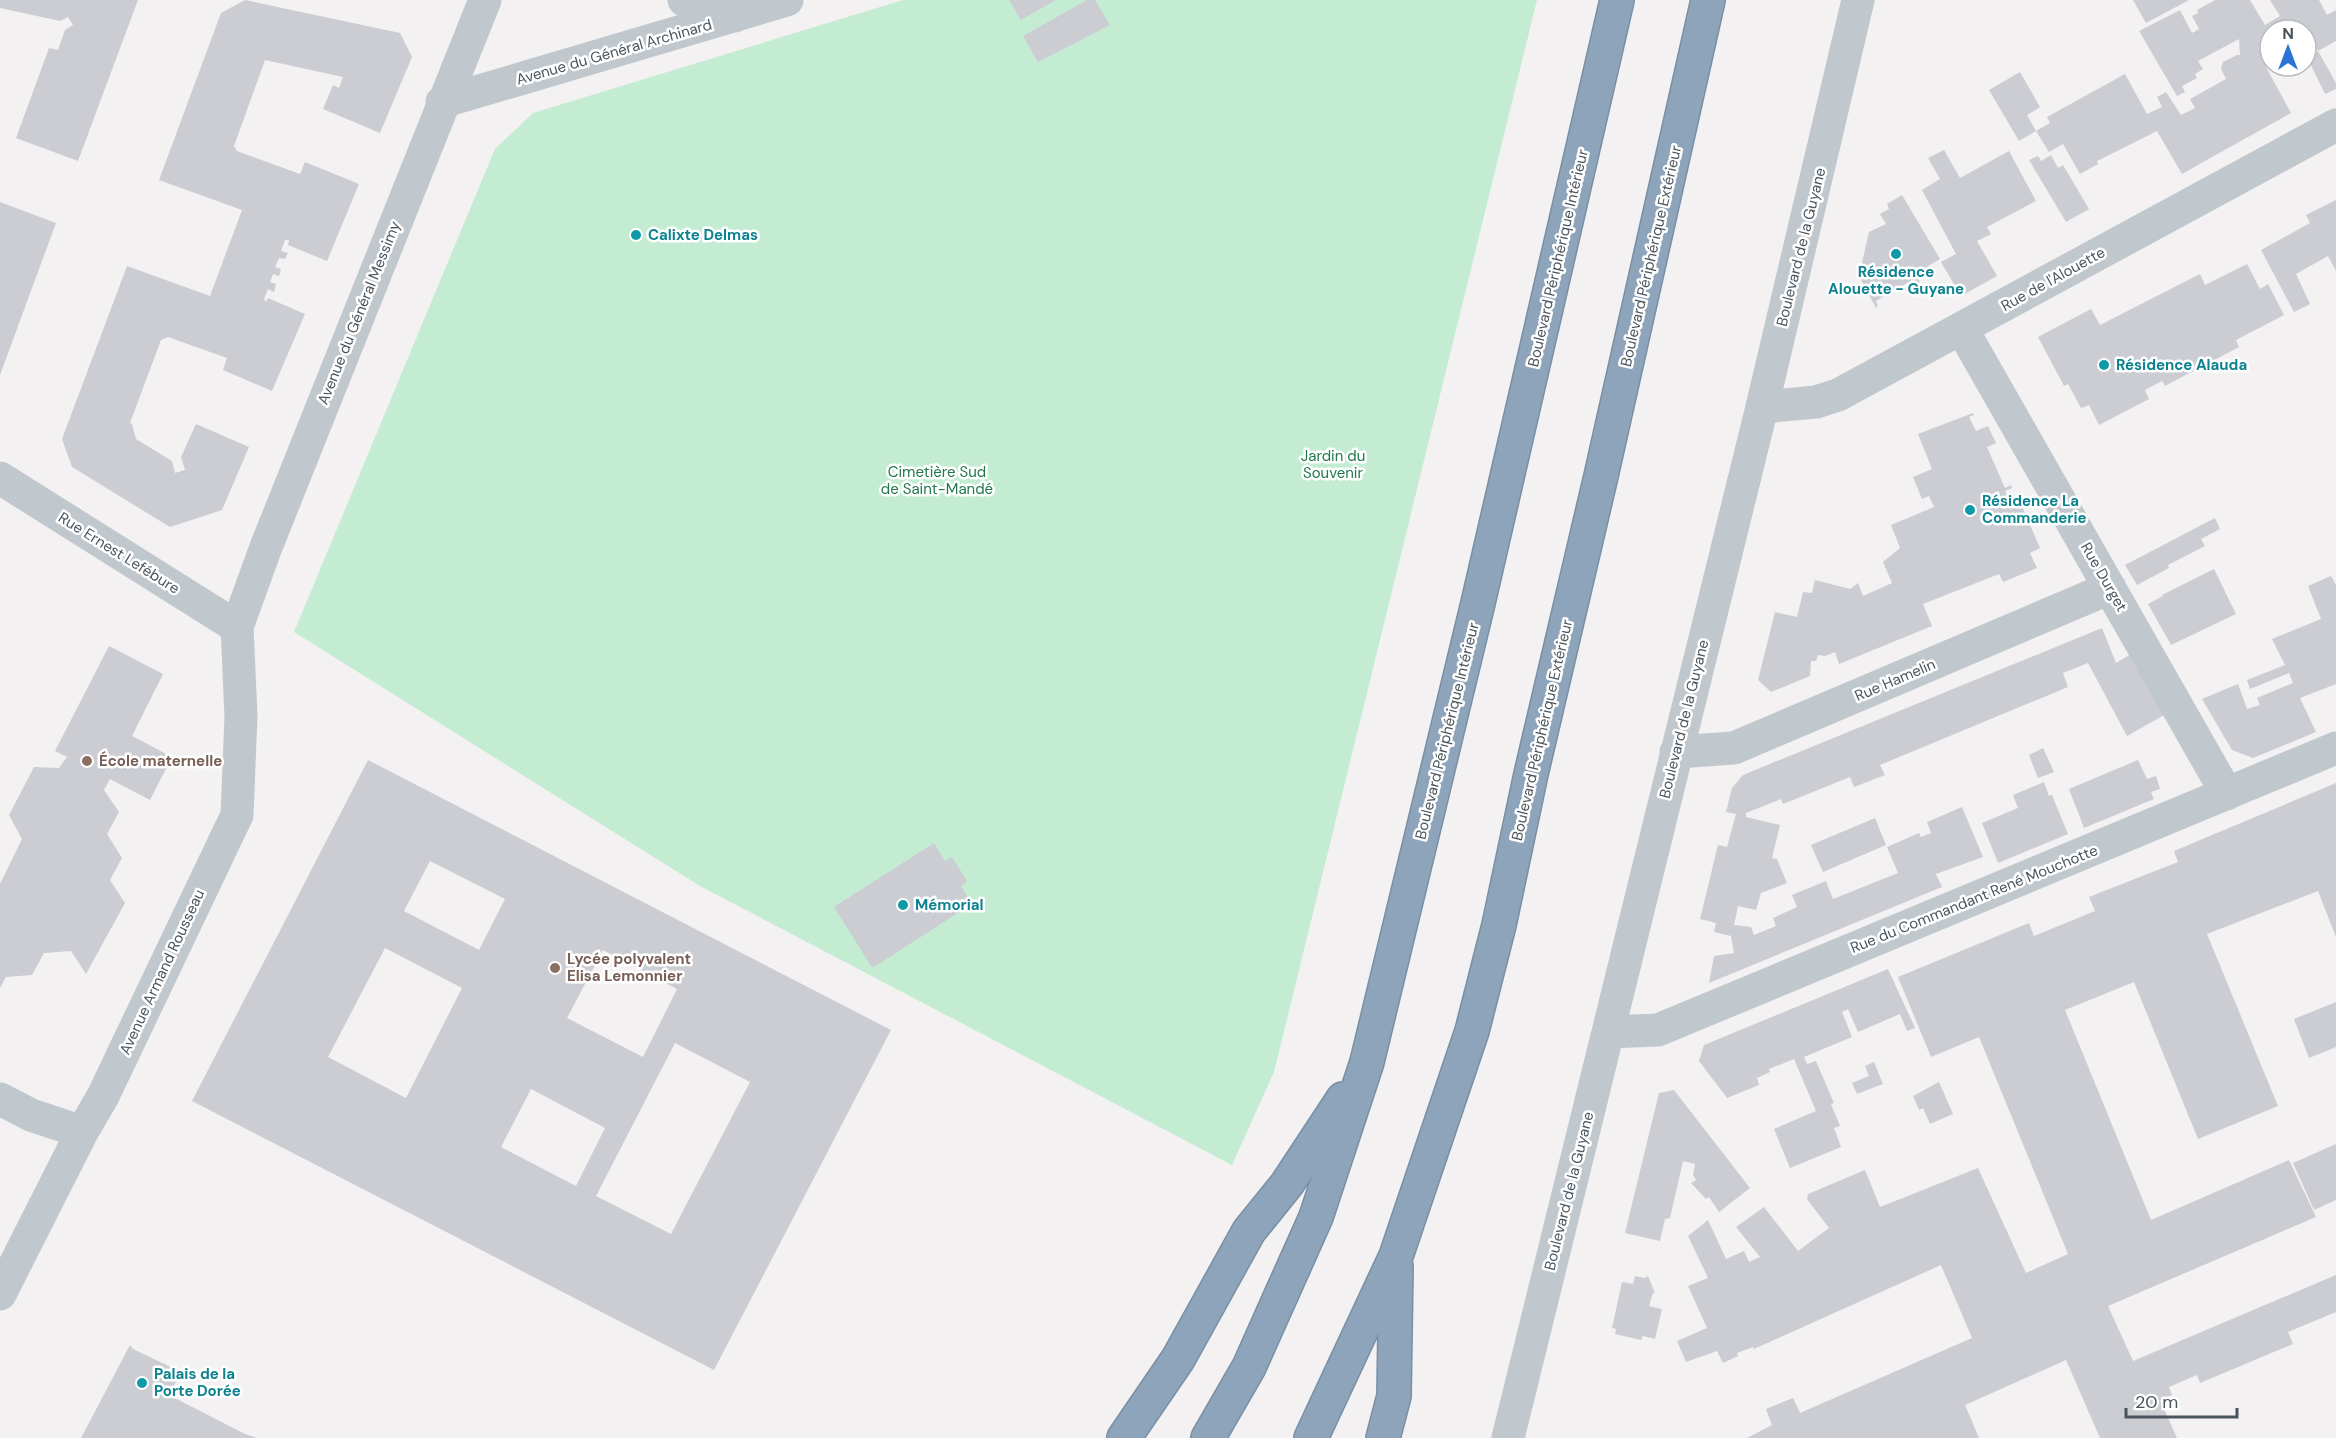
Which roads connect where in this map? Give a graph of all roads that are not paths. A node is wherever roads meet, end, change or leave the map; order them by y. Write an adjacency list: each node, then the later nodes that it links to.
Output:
1 (485, 0): 8 (street, Avenue du Général Messimy)
2 (684, 0): 7 (street, Avenue du Général Archinard)
3 (786, 0): 7 (street)
4 (1617, 0): 19 (highway, Boulevard Périphérique Intérieur)
5 (1708, 0): 22 (highway, Boulevard Périphérique Extérieur)
6 (1858, 0): 11 (street, Boulevard de la Guyane)
7 (735, 16): 8 (street, Avenue du Général Archinard)
8 (442, 102): 14 (street, Avenue du Général Messimy)
9 (2336, 125): 10 (street, Rue de l'Alouette)
10 (1962, 329): 11 (street, Rue de l'Alouette); 13 (street, Rue Durget)
11 (1762, 407): 16 (street, Boulevard de la Guyane)
12 (0, 478): 14 (street, Rue Ernest Lefébure)
13 (2110, 588): 16 (street, Rue Hamelin); 17 (street, Rue Durget)
14 (237, 627): 21 (street, Avenue Armand Rousseau)
15 (2336, 748): 17 (street, Rue du Commandant René Mouchotte)
16 (1676, 752): 18 (street, Boulevard de la Guyane)
17 (2227, 794): 18 (street, Rue du Commandant René Mouchotte)
18 (1608, 1032): 28 (street, Boulevard de la Guyane)
19 (1367, 1062): 24 (highway); 25 (highway, Boulevard Périphérique Intérieur)
20 (0, 1099): 21 (street)
21 (82, 1132): 23 (street, Avenue Armand Rousseau)
22 (1396, 1256): 26 (highway, Boulevard Périphérique Extérieur); 27 (highway)
23 (0, 1294)
24 (1124, 1438)
25 (1208, 1438)
26 (1311, 1438)
27 (1383, 1438)
28 (1508, 1438)

